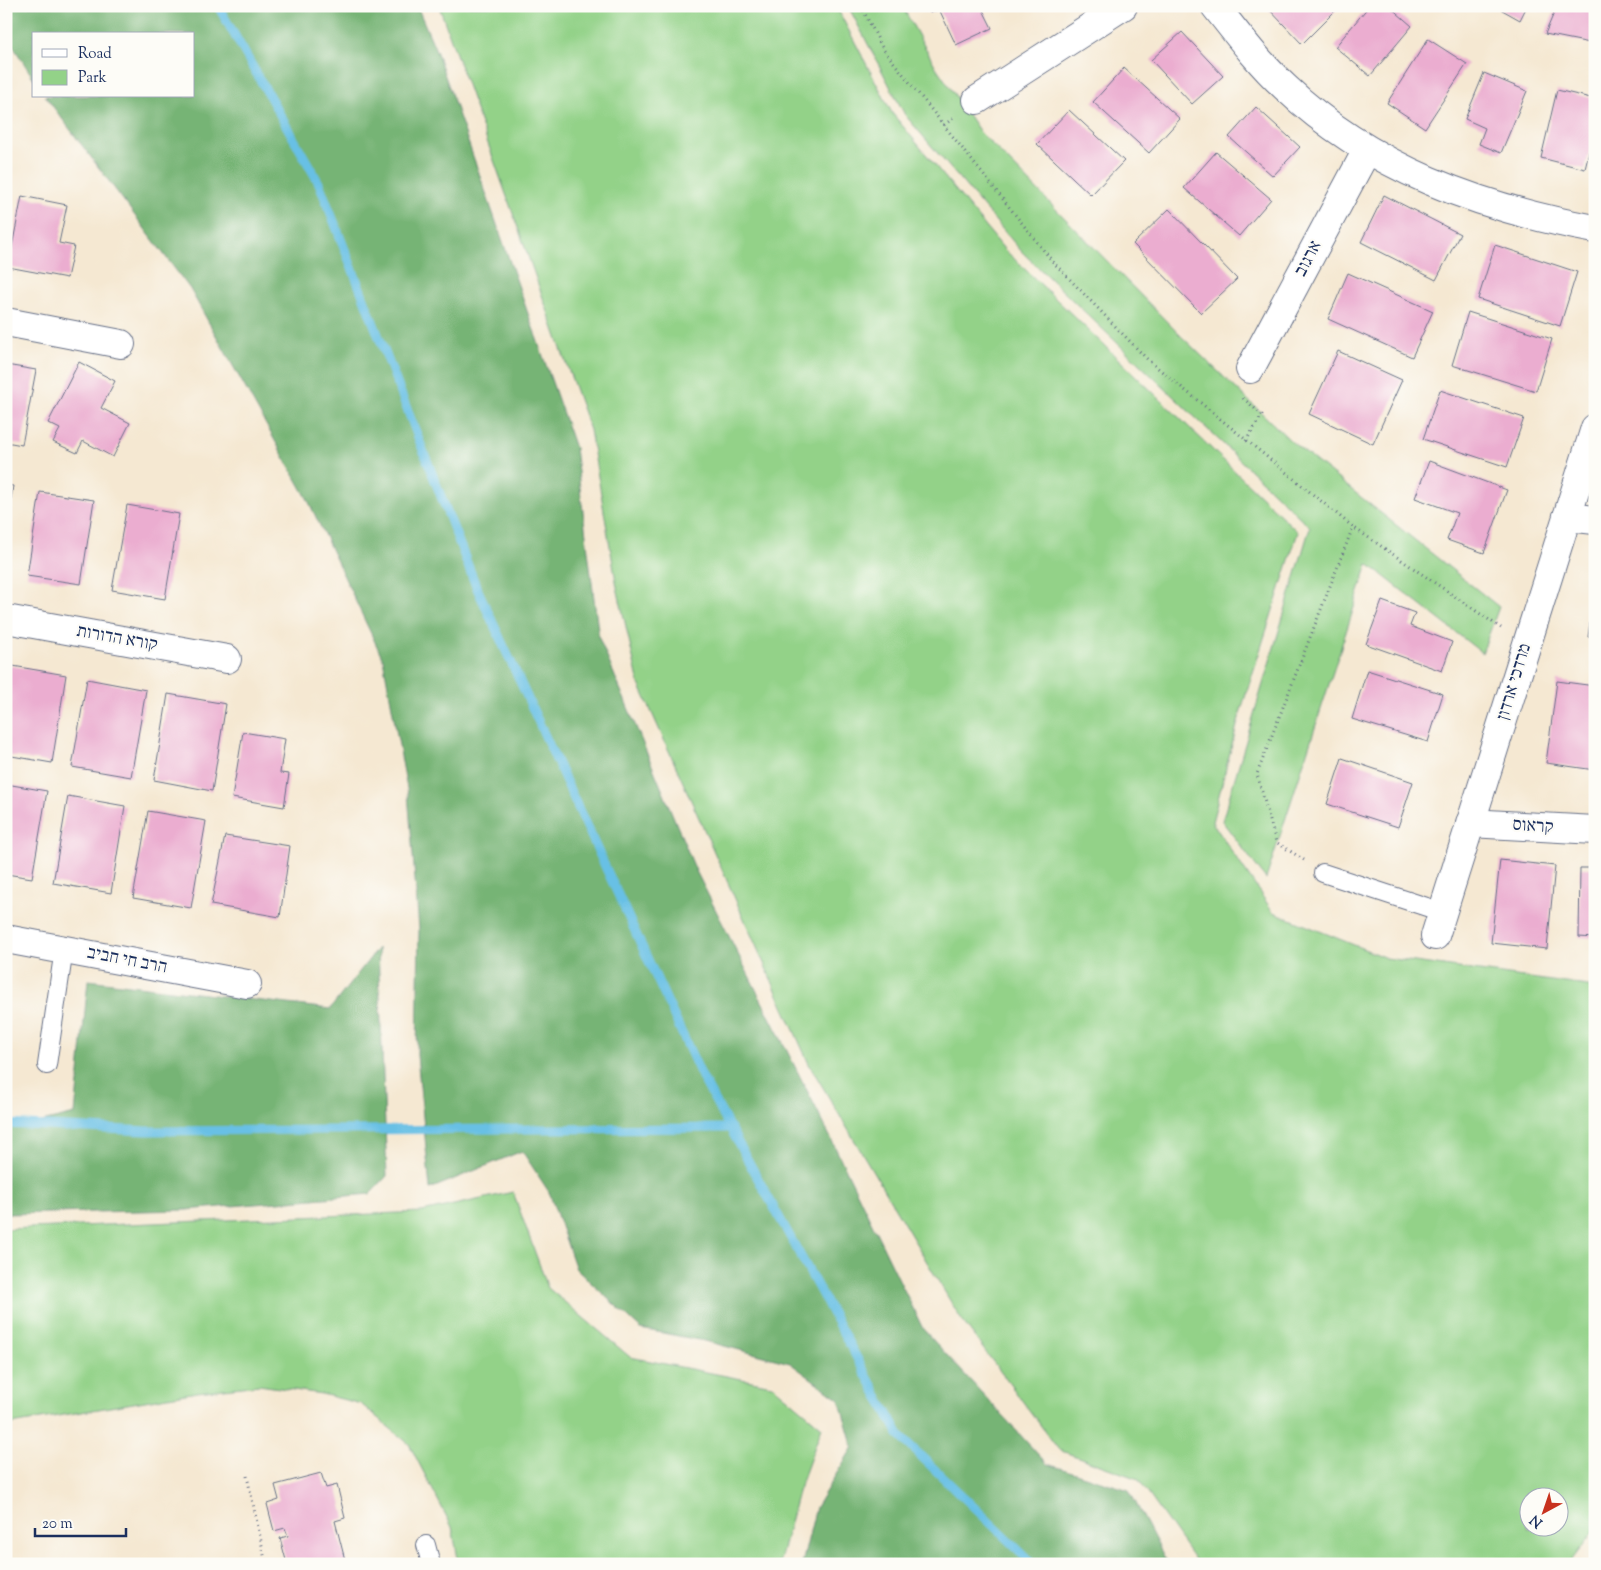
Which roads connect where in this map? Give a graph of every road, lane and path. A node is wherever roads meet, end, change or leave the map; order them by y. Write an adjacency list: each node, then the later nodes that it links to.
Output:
1 (861, 6): 11 (path)
2 (1123, 6): 4 (street)
3 (1215, 6): 5 (street)
4 (977, 100)
5 (1367, 150): 6 (street); 9 (street, ארגוב)
6 (1595, 229)
7 (6, 322): 8 (street)
8 (121, 344)
9 (1250, 369): 11 (path)
10 (1595, 428): 12 (street, מרדכי ארדון)
11 (1246, 441): 14 (path)
12 (1567, 517): 13 (street); 16 (street, מרדכי ארדון)
13 (1595, 520)
14 (1353, 527): 16 (path); 20 (path)
15 (6, 619): 17 (street, קורא הדורות)
16 (1526, 646): 18 (street, מרדכי ארדון)
17 (227, 659)
18 (1470, 823): 19 (street, קראוס); 21 (street, מרדכי ארדון)
19 (1595, 830)
20 (1323, 873): 21 (lane)
21 (1439, 924)
22 (6, 938): 23 (street, הרב חי חביב)
23 (64, 950): 24 (street, הרב חי חביב); 25 (lane)
24 (247, 984)
25 (47, 1065)
26 (247, 1476): 28 (path)
27 (426, 1545): 29 (lane)
28 (266, 1564)
29 (431, 1564)

